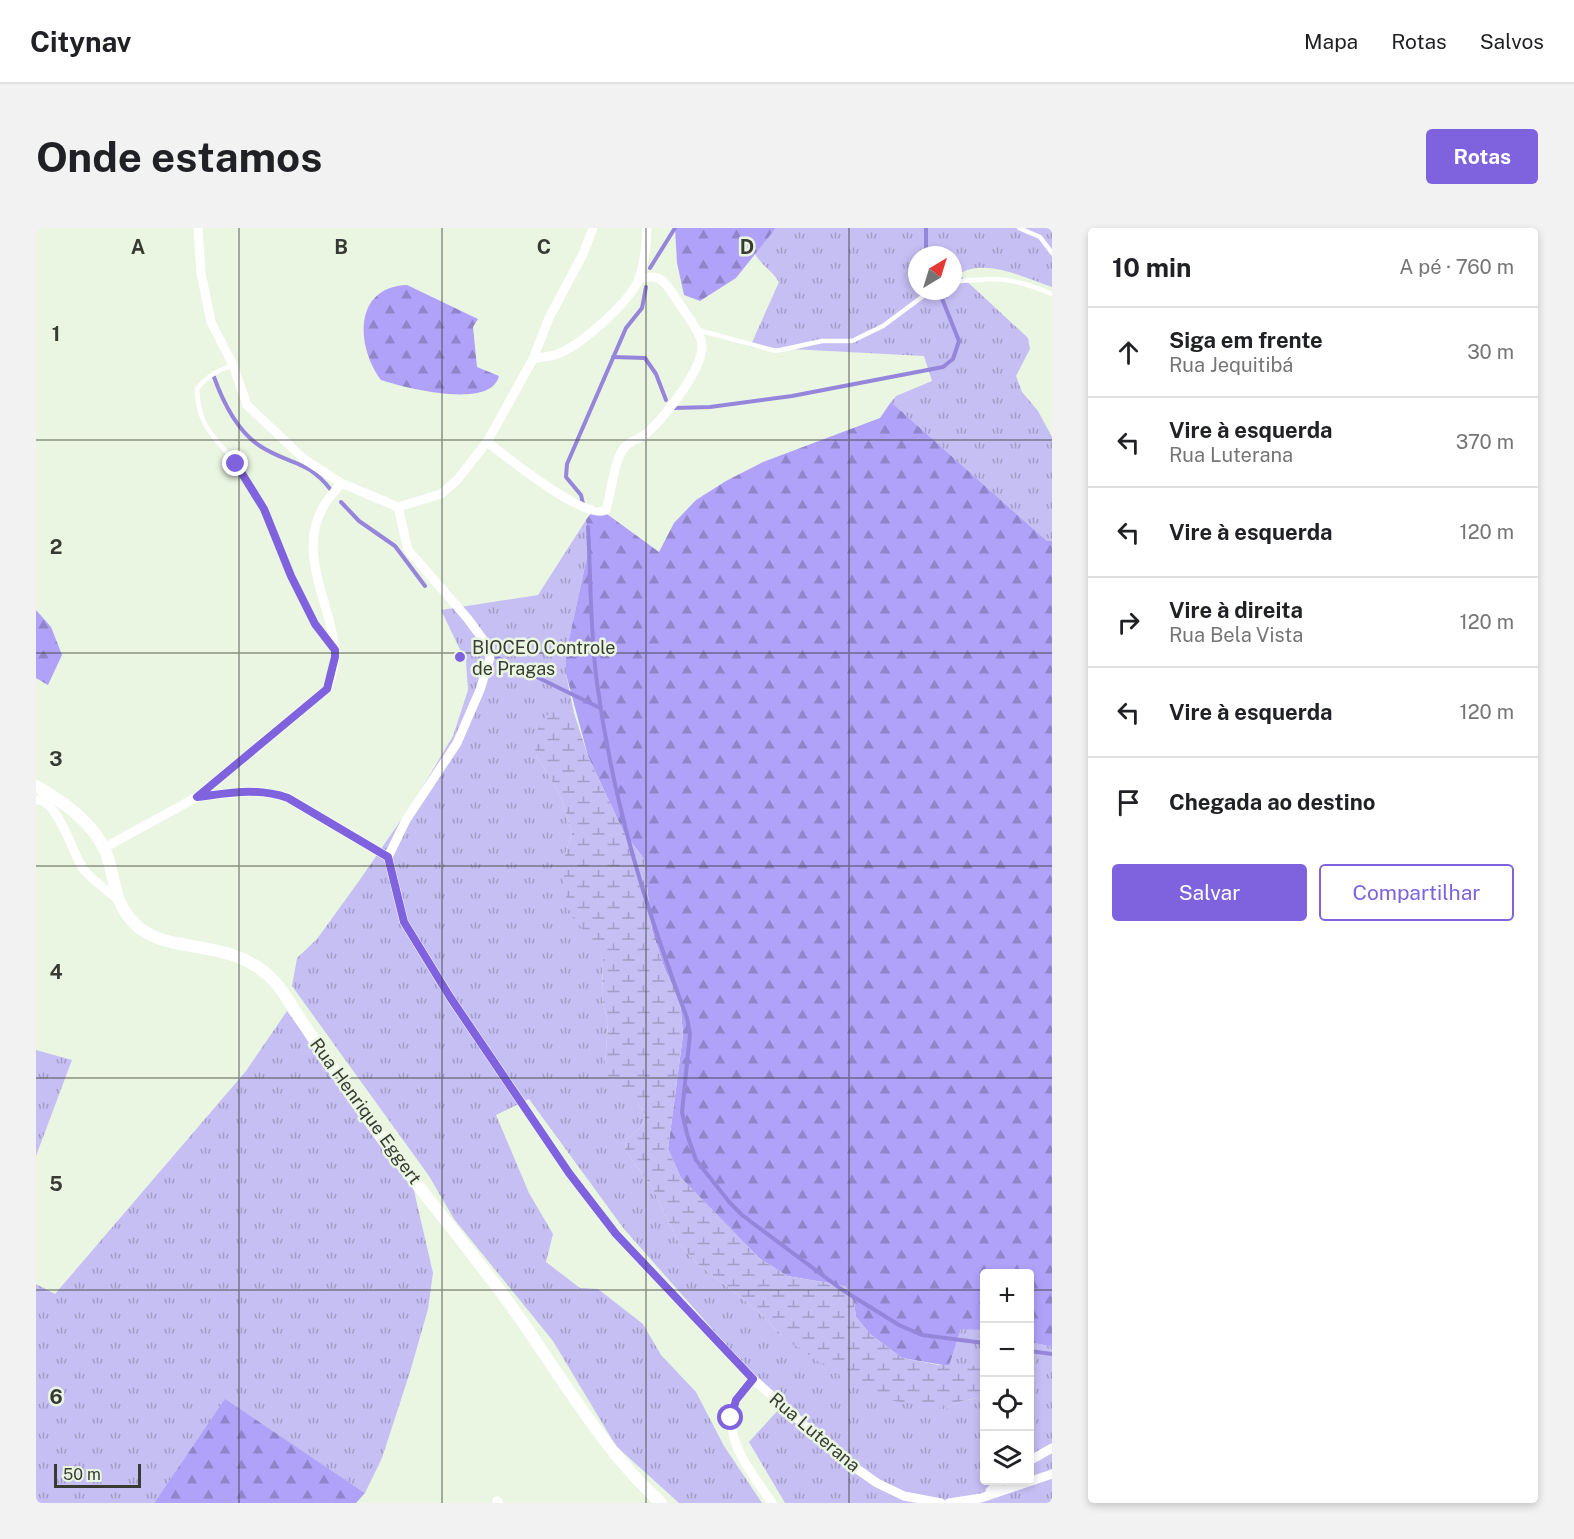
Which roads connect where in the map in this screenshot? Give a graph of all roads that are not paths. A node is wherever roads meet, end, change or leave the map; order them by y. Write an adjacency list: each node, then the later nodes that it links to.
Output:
1 (198, 228): 12 (street)
2 (593, 228): 11 (street)
3 (647, 228): 6 (street)
4 (1019, 228): 5 (lane)
5 (1052, 253)
6 (639, 279): 10 (street); 11 (street)
7 (962, 281): 8 (lane)
8 (1052, 294)
9 (918, 300): 10 (lane)
10 (696, 329): 13 (street)
11 (533, 359): 13 (street)
12 (233, 365): 14 (street); 16 (lane)
13 (486, 442): 15 (street)
14 (341, 483): 15 (street); 16 (street)
15 (398, 507): 21 (street)
16 (335, 650): 18 (street)
17 (36, 786): 20 (street, Rua Henrique Eggert)
18 (197, 797): 20 (street); 21 (street)
19 (36, 800): 22 (street)
20 (104, 848): 22 (street, Rua Henrique Eggert)
21 (388, 857): 23 (street, Rua Luterana)
22 (117, 899): 29 (street, Rua Henrique Eggert)
23 (753, 1379): 30 (street); 31 (street, Rua Luterana)
24 (1052, 1448): 25 (street)
25 (1034, 1458)
26 (1052, 1474): 28 (street)
27 (997, 1485): 28 (street)
28 (981, 1498): 32 (street)
29 (661, 1503)
30 (772, 1503)
31 (941, 1503)
32 (949, 1503)

